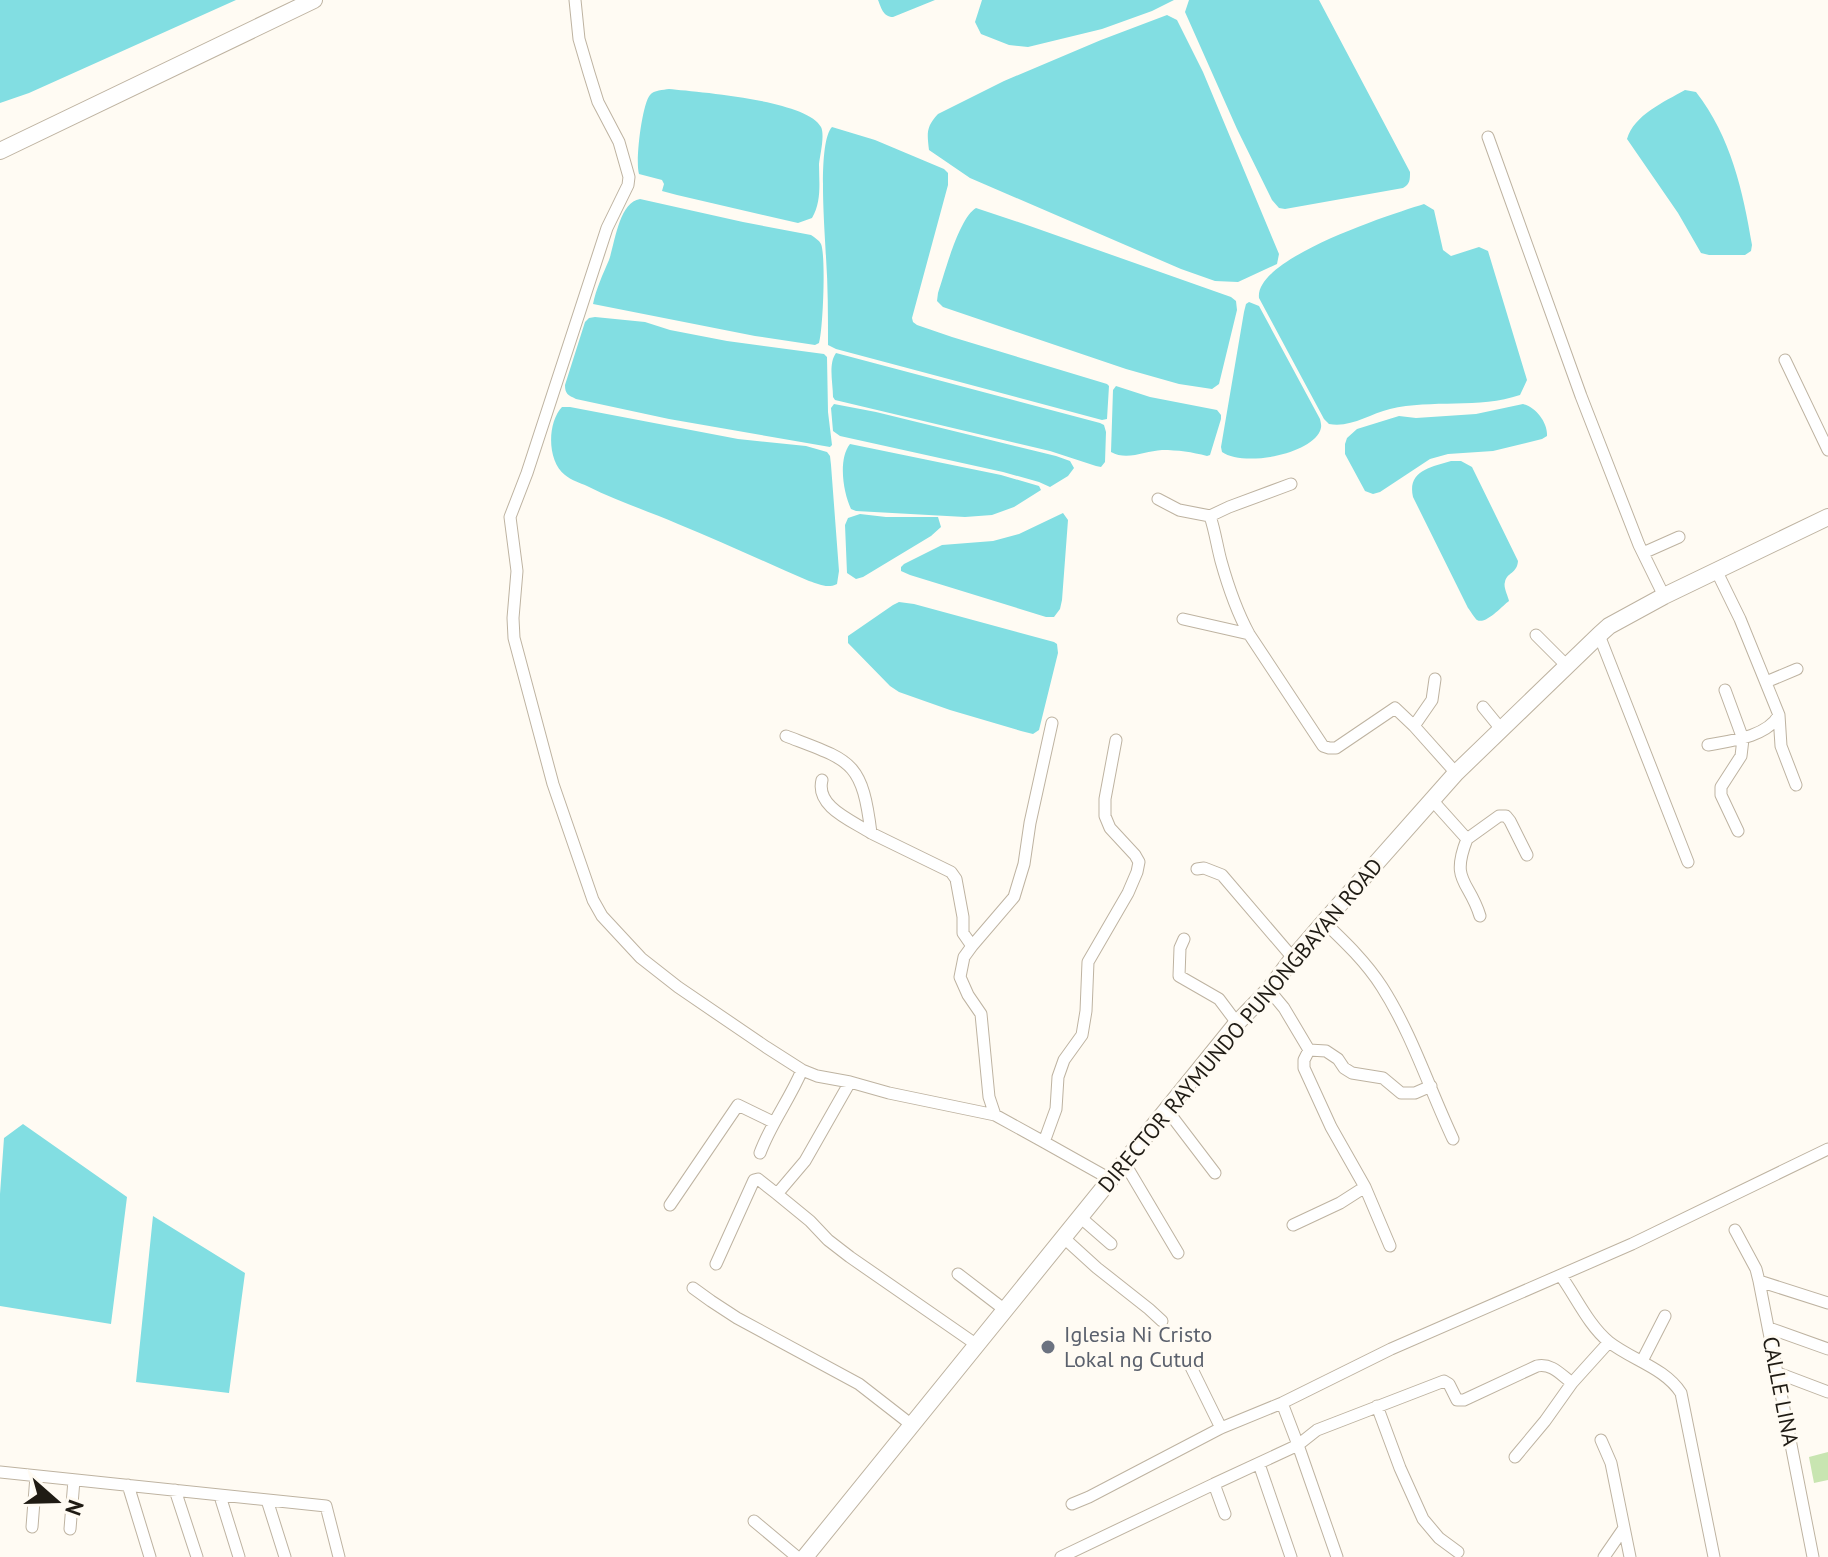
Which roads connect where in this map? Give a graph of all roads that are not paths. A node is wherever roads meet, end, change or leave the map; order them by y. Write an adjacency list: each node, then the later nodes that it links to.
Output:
1 (314, 0): 4 (street)
2 (575, 0): 51 (street)
3 (1488, 137): 12 (street)
4 (0, 151)
5 (1785, 360): 6 (street)
6 (1828, 450)
7 (1291, 484): 9 (street)
8 (1158, 499): 9 (street)
9 (1210, 516): 16 (street)
10 (1828, 517): 13 (street, DIRECTOR RAYMUNDO PUNONGBAYAN ROAD)
11 (1679, 537): 12 (street)
12 (1643, 553): 14 (street)
13 (1716, 570): 14 (street, DIRECTOR RAYMUNDO PUNONGBAYAN ROAD); 22 (street)
14 (1664, 596): 18 (street, DIRECTOR RAYMUNDO PUNONGBAYAN ROAD)
15 (1183, 619): 16 (street)
16 (1249, 634): 27 (street)
17 (1536, 635): 19 (street)
18 (1599, 635): 19 (street, DIRECTOR RAYMUNDO PUNONGBAYAN ROAD); 41 (street)
19 (1566, 665): 28 (street, DIRECTOR RAYMUNDO PUNONGBAYAN ROAD)
20 (1797, 669): 22 (street)
21 (1435, 679): 27 (street)
22 (1766, 682): 25 (street)
23 (1725, 690): 30 (street)
24 (1483, 707): 28 (street)
25 (1779, 715): 30 (street); 35 (street)
26 (1052, 723): 46 (street)
27 (1414, 726): 33 (street)
28 (1501, 729): 33 (street, DIRECTOR RAYMUNDO PUNONGBAYAN ROAD)
29 (786, 736): 38 (street)
30 (1743, 739): 32 (street); 37 (street)
31 (1116, 740): 58 (street)
32 (1708, 745)
33 (1456, 773): 36 (street, DIRECTOR RAYMUNDO PUNONGBAYAN ROAD)
34 (822, 780): 38 (street)
35 (1796, 785)
36 (1432, 800): 39 (street); 44 (street, DIRECTOR RAYMUNDO PUNONGBAYAN ROAD)
37 (1738, 831)
38 (871, 833): 46 (street)
39 (1467, 839): 40 (street); 43 (street)
40 (1527, 855)
41 (1688, 862)
42 (1197, 869): 47 (street)
43 (1480, 916)
44 (1324, 922): 47 (street, DIRECTOR RAYMUNDO PUNONGBAYAN ROAD); 53 (street)
45 (1184, 939): 49 (street)
46 (972, 946): 55 (street)
47 (1293, 958): 48 (street, DIRECTOR RAYMUNDO PUNONGBAYAN ROAD)
48 (1269, 990): 49 (street, DIRECTOR RAYMUNDO PUNONGBAYAN ROAD); 50 (street)
49 (1237, 1023): 54 (street, DIRECTOR RAYMUNDO PUNONGBAYAN ROAD)
50 (1309, 1050): 53 (street); 64 (street)
51 (802, 1070): 52 (street); 56 (street)
52 (850, 1082): 55 (street); 65 (street)
53 (1431, 1086): 57 (street)
54 (1167, 1110): 61 (street, DIRECTOR RAYMUNDO PUNONGBAYAN ROAD); 62 (street)
55 (995, 1115): 58 (street)
56 (773, 1122): 60 (street); 66 (street)
57 (1453, 1139)
58 (1044, 1142): 63 (street)
59 (1828, 1149): 76 (street)
60 (760, 1153)
61 (1124, 1162): 63 (street, DIRECTOR RAYMUNDO PUNONGBAYAN ROAD); 73 (street)
62 (1215, 1173)
63 (1110, 1179): 67 (street, DIRECTOR RAYMUNDO PUNONGBAYAN ROAD)
64 (1365, 1187): 68 (street); 72 (street)
65 (777, 1194): 74 (street); 85 (street)
66 (670, 1205)
67 (1080, 1217): 70 (street, DIRECTOR RAYMUNDO PUNONGBAYAN ROAD); 71 (street)
68 (1293, 1225)
69 (1735, 1230): 77 (street, CALLE LINA)
70 (1064, 1238): 80 (street, DIRECTOR RAYMUNDO PUNONGBAYAN ROAD); 82 (street)
71 (1111, 1244)
72 (1390, 1246)
73 (1178, 1253)
74 (716, 1264)
75 (958, 1274): 80 (street)
76 (1561, 1276): 84 (street); 92 (street)
77 (1759, 1281): 79 (street); 83 (street, CALLE LINA)
78 (693, 1288): 94 (street)
79 (1828, 1303)
80 (1005, 1310): 85 (street, DIRECTOR RAYMUNDO PUNONGBAYAN ROAD)
81 (1665, 1316): 88 (street)
82 (1162, 1321)
83 (1769, 1328): 86 (street); 89 (street, CALLE LINA)
84 (1609, 1342): 88 (street); 90 (street)
85 (977, 1345): 94 (street, DIRECTOR RAYMUNDO PUNONGBAYAN ROAD)
86 (1828, 1349)
87 (1188, 1361): 95 (street)
88 (1642, 1361): 127 (street)
89 (1778, 1373): 91 (street); 128 (street, CALLE LINA)
90 (1572, 1383): 93 (street); 98 (street)
91 (1828, 1392)
92 (1282, 1403): 95 (street); 97 (street)
93 (1377, 1406): 97 (street); 114 (street)
94 (913, 1426): 122 (street, DIRECTOR RAYMUNDO PUNONGBAYAN ROAD)
95 (1221, 1428): 108 (street)
96 (1601, 1440): 112 (street)
97 (1298, 1445): 99 (street); 115 (street)
98 (1515, 1457)
99 (1259, 1464): 103 (street); 124 (street)
100 (0, 1472): 101 (street)
101 (36, 1476): 102 (street); 111 (street)
102 (74, 1480): 104 (street); 113 (street)
103 (1214, 1484): 109 (street); 123 (street)
104 (128, 1485): 105 (street); 116 (street)
105 (175, 1490): 106 (street); 117 (street)
106 (220, 1496): 107 (street); 118 (street)
107 (267, 1500): 119 (street); 120 (street)
108 (1072, 1504)
109 (1225, 1514)
110 (754, 1521): 121 (street)
111 (32, 1527)
112 (1624, 1528): 125 (street); 126 (street)
113 (70, 1529)
114 (1458, 1552)
115 (1334, 1556)
116 (150, 1557)
117 (197, 1557)
118 (239, 1557)
119 (285, 1557)
120 (339, 1557)
121 (797, 1557)
122 (805, 1557)
123 (1061, 1557)
124 (1291, 1557)
125 (1604, 1557)
126 (1630, 1557)
127 (1714, 1557)
128 (1813, 1557)

